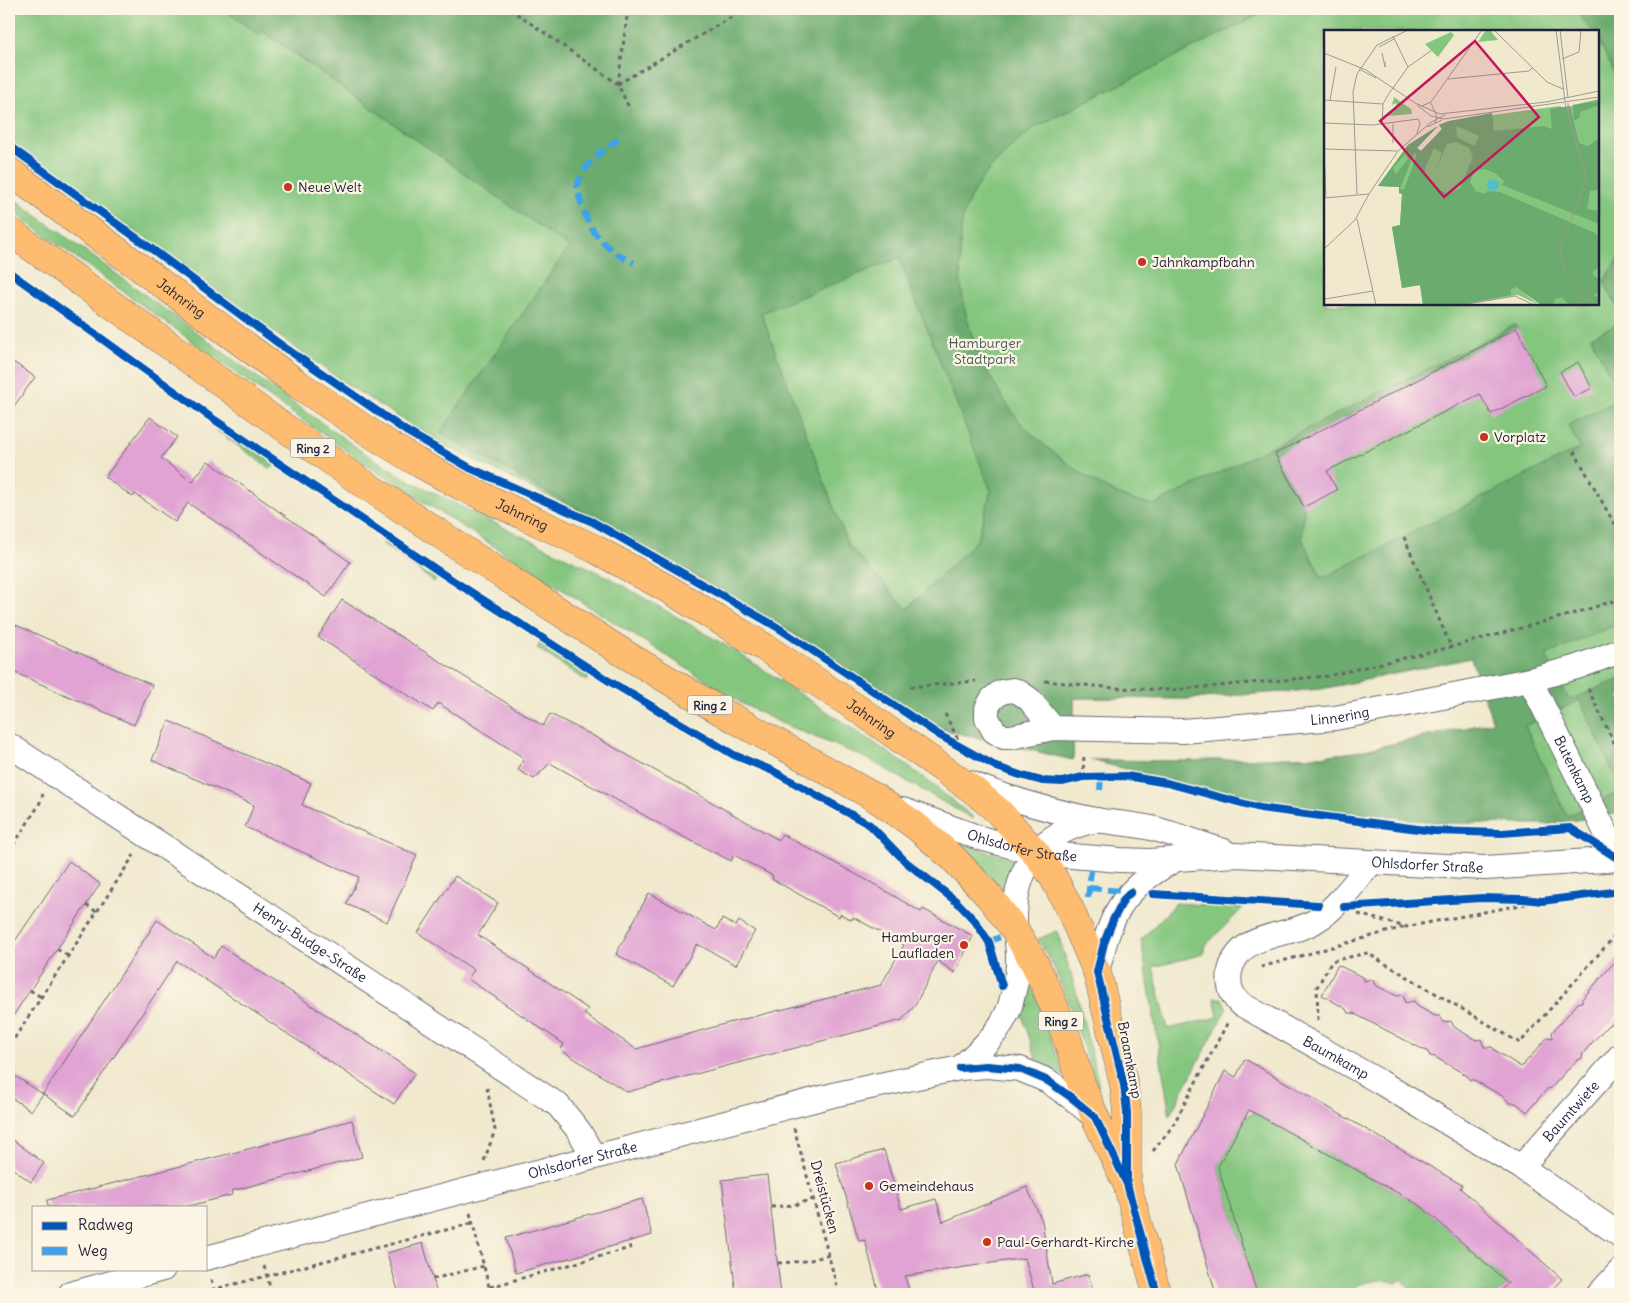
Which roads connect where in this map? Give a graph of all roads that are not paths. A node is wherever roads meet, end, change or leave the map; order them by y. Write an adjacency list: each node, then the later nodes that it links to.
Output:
1 (9, 171): 7 (main road, Jahnring / Ring 2)
2 (9, 231): 8 (main road, Braamkamp / Ring 2)
3 (1620, 651): 4 (street, Linnering)
4 (1530, 680): 5 (street, Linnering); 12 (street, Butenkamp)
5 (1053, 728)
6 (9, 744): 20 (street, Henry-Budge-Straße)
7 (946, 770): 9 (street, Ohlsdorfer Straße); 10 (main road, Jahnring / Ring 2)
8 (876, 798): 10 (street, Ohlsdorfer Straße); 15 (main road, Braamkamp / Ring 2)
9 (1096, 820): 10 (street, Ohlsdorfer Straße); 11 (street, Ohlsdorfer Straße)
10 (1036, 853): 13 (street, Ohlsdorfer Straße); 15 (street, Ohlsdorfer Straße); 16 (main road, Braamkamp / Ring 2)
11 (1235, 855): 13 (street, Ohlsdorfer Straße); 14 (street, Ohlsdorfer Straße)
12 (1619, 859): 14 (street, Ohlsdorfer Straße)
13 (1177, 860): 16 (street)
14 (1372, 862): 21 (street, Baumkamp)
15 (1015, 930): 18 (street, Ohlsdorfer Straße); 19 (main road, Braamkamp / Ring 2)
16 (1097, 972): 22 (main road, Braamkamp / Ring 2)
17 (1620, 1056): 21 (street, Baumtwiete)
18 (960, 1068): 19 (street, Ohlsdorfer Straße); 20 (street, Ohlsdorfer Straße)
19 (1095, 1117): 22 (main road, Braamkamp / Ring 2)
20 (594, 1157): 24 (street, Ohlsdorfer Straße)
21 (1521, 1167): 23 (street, Baumkamp)
22 (1127, 1184): 28 (main road, Braamkamp / Ring 2)
23 (1620, 1235)
24 (208, 1257)
25 (159, 1270): 27 (street)
26 (1620, 1271): 29 (street)
27 (70, 1294)
28 (1157, 1294)
29 (1599, 1294)

